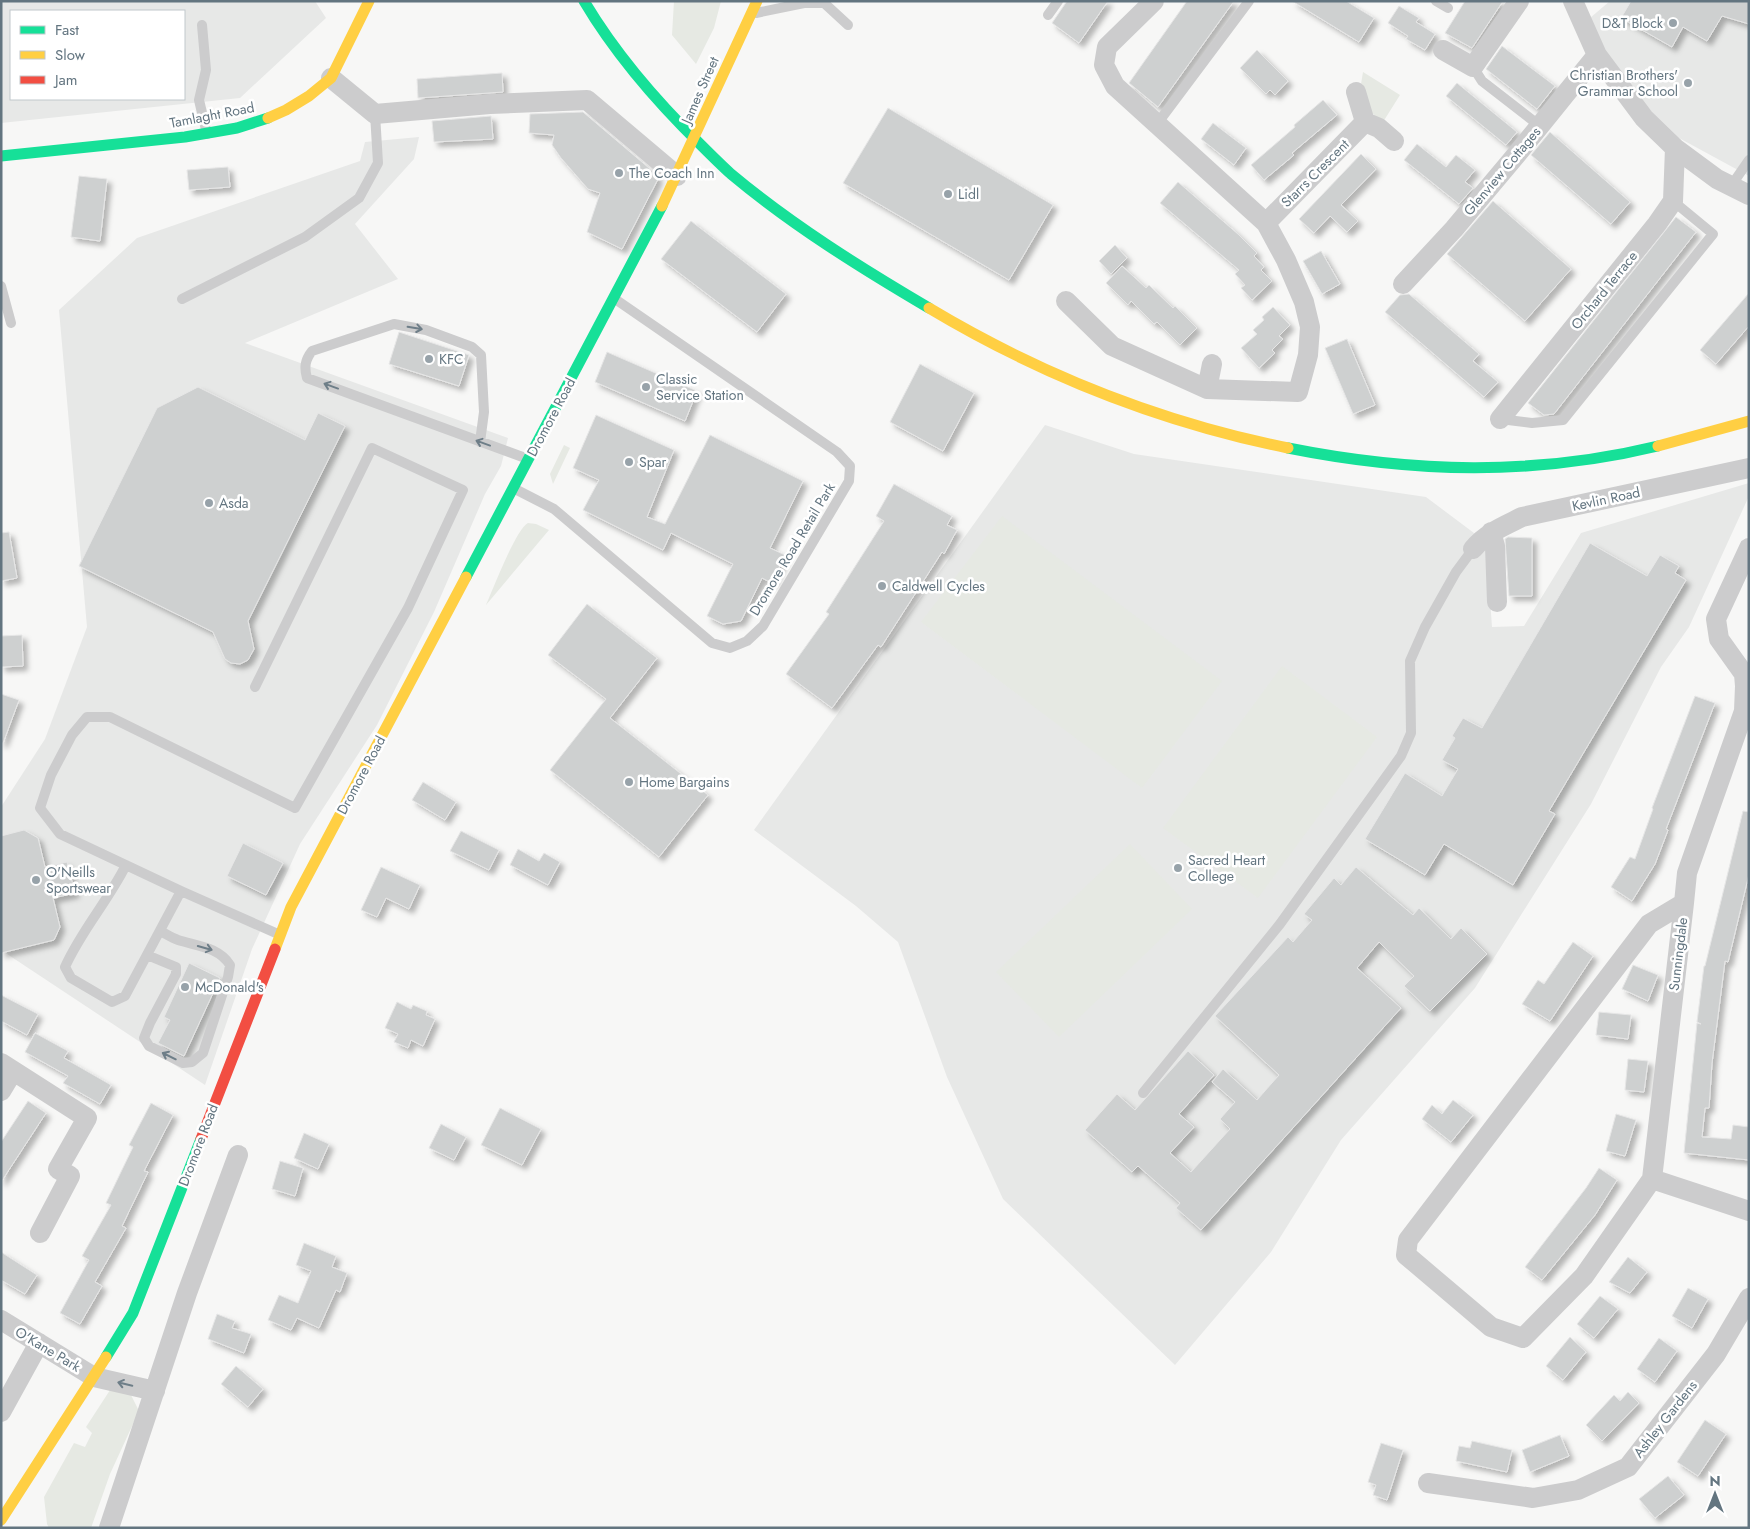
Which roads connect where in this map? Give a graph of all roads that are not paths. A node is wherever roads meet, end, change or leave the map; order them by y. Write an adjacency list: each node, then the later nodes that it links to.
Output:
1 (584, 1): 44 (main road)
2 (756, 1): 13 (main road, James Street)
3 (1058, 1): 14 (lane)
4 (1154, 1): 24 (street)
5 (1249, 1): 24 (lane)
6 (1436, 1): 11 (lane)
7 (1519, 1): 20 (street)
8 (1574, 1): 19 (street)
9 (368, 2): 21 (main road, Tamlaght Road)
10 (823, 2): 13 (lane); 16 (lane)
11 (1448, 8)
12 (737, 11): 17 (main road)
13 (751, 14): 17 (main road, James Street)
14 (1048, 15)
15 (202, 25): 26 (lane)
16 (848, 25)
17 (739, 40): 30 (main road, James Street)
18 (1443, 50): 20 (street)
19 (1597, 55): 25 (street, Glenview Cottages); 27 (street)
20 (1474, 67): 25 (lane)
21 (331, 78): 23 (street); 26 (main road, Tamlaght Road)
22 (1356, 92): 34 (street, Starrs Crescent)
23 (375, 114): 30 (street); 37 (lane)
24 (1157, 124): 34 (street)
25 (1540, 126): 35 (street, Glenview Cottages)
26 (207, 134): 28 (main road, Tamlaght Road)
27 (1674, 148): 31 (street); 33 (street)
28 (1, 156)
29 (1749, 160): 31 (lane)
30 (673, 184): 38 (main road, Dromore Road)
31 (1731, 186): 32 (street)
32 (1749, 195)
33 (1673, 201): 43 (street, Orchard Terrace); 43 (lane)
34 (1266, 223): 42 (street)
35 (1402, 284)
36 (1, 286): 40 (lane)
37 (182, 299)
38 (614, 299): 46 (main road, Dromore Road); 48 (lane, Dromore Road Retail Park)
39 (1066, 300): 42 (street)
40 (11, 323)
41 (1212, 364): 42 (street)
42 (1207, 389)
43 (1500, 419)
44 (1749, 421)
45 (480, 442): 45 (lane, one-way to 45); 46 (lane, one-way to 45)
46 (529, 460): 48 (main road, Dromore Road)
47 (1749, 468): 49 (street, Kevlin Road)
48 (514, 488): 58 (main road, Dromore Road)
49 (1491, 532): 51 (street, Kevlin Road); 52 (street)
50 (1749, 548): 56 (street, Sunningdale)
51 (1473, 549): 62 (lane)
52 (1497, 602)
53 (255, 687): 54 (lane)
54 (126, 865): 55 (lane); 59 (lane)
55 (181, 891): 57 (lane); 58 (lane)
56 (1684, 902): 64 (street, Sunningdale); 64 (street, Sunningdale)
57 (160, 931): 59 (lane); 59 (lane, one-way to 59)
58 (279, 935): 70 (main road, Dromore Road)
59 (147, 955)
60 (7, 1067): 61 (street); 66 (street)
61 (1, 1091)
62 (1143, 1093)
63 (238, 1155): 71 (street)
64 (1652, 1179): 65 (street)
65 (1749, 1211)
66 (40, 1233)
67 (1749, 1298): 73 (street, Ashley Gardens)
68 (1, 1320): 69 (street, O'Kane Park)
69 (39, 1343): 70 (street, O'Kane Park); 72 (street)
70 (94, 1377): 71 (street, one-way to 70); 74 (main road, Dromore Road)
71 (155, 1391): 75 (street)
72 (1, 1412)
73 (1428, 1483)
74 (4, 1520)
75 (109, 1528)

